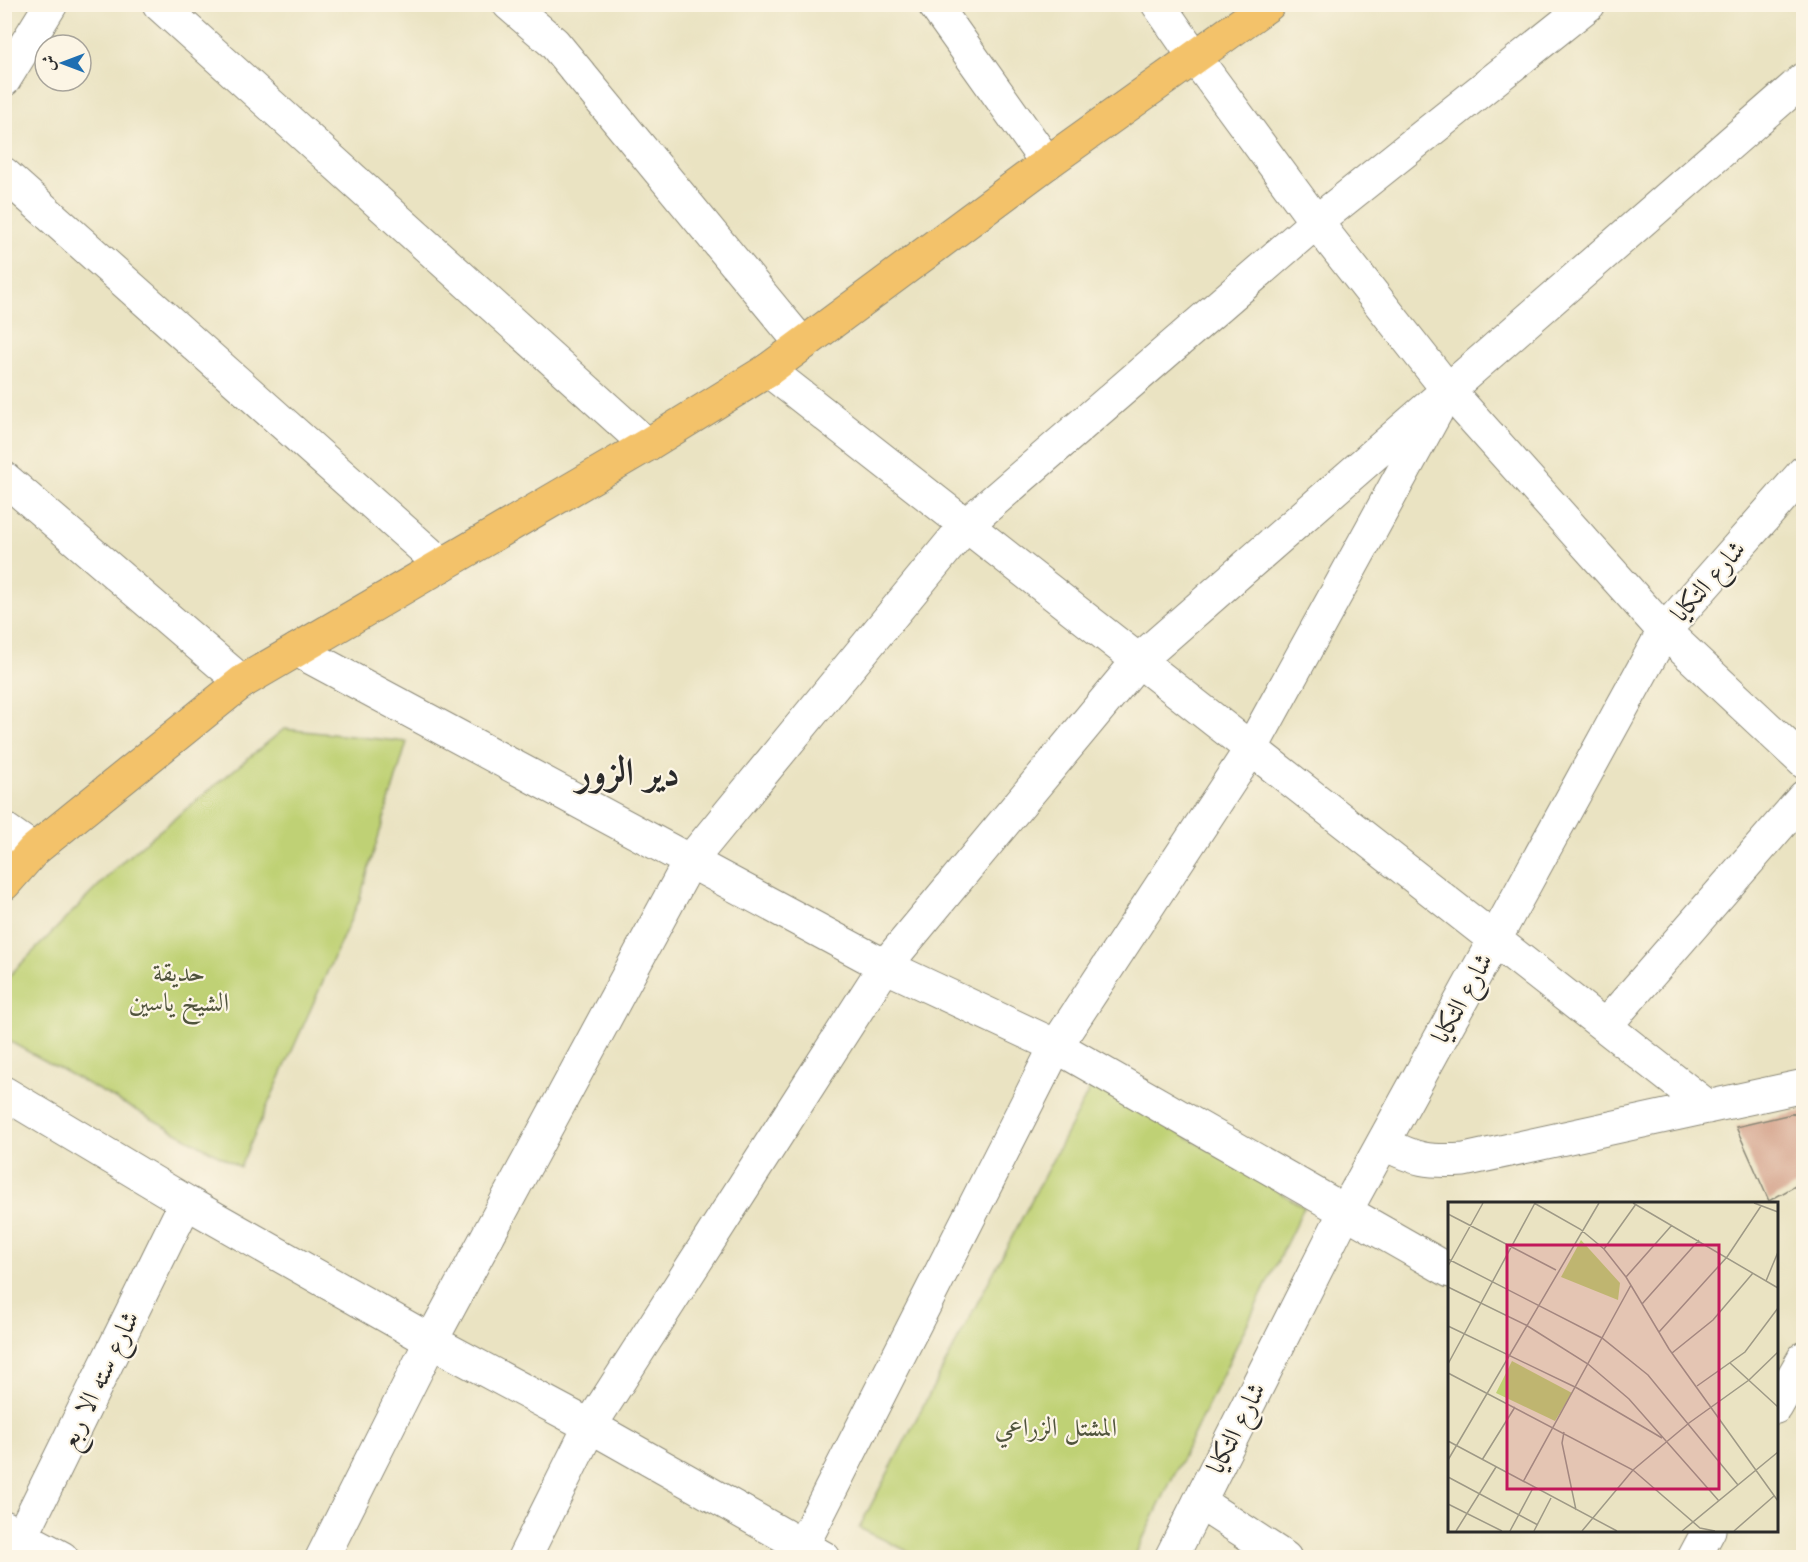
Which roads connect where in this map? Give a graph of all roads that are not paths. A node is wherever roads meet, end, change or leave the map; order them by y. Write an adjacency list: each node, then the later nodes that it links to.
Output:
1 (51, 4): 10 (street)
2 (159, 4): 17 (street)
3 (509, 4): 14 (street)
4 (934, 4): 11 (street)
5 (1158, 4): 8 (street)
6 (1269, 4): 8 (main road)
7 (1589, 4): 13 (street)
8 (1194, 56): 11 (main road); 13 (street)
9 (1803, 79): 16 (street)
10 (4, 80)
11 (1047, 163): 14 (main road)
12 (4, 174): 21 (street)
13 (1316, 222): 16 (street); 20 (street)
14 (802, 344): 15 (main road)
15 (768, 370): 17 (main road); 20 (street)
16 (1448, 390): 22 (street); 24 (street); 26 (street)
17 (647, 445): 21 (main road)
18 (1803, 472): 22 (street, شارع التكايا)
19 (4, 478): 25 (street)
20 (966, 525): 24 (street); 31 (street)
21 (442, 565): 23 (main road)
22 (1664, 631): 27 (street); 33 (street, شارع التكايا)
23 (297, 650): 25 (main road); 31 (street)
24 (1139, 660): 26 (street); 34 (street)
25 (242, 682): 30 (main road)
26 (1251, 749): 33 (street); 36 (street)
27 (1803, 762)
28 (1803, 797): 35 (street)
29 (4, 829): 30 (street)
30 (34, 850): 32 (main road)
31 (690, 861): 34 (street); 44 (street)
32 (4, 884)
33 (1494, 939): 35 (street); 40 (street, شارع التكايا)
34 (885, 966): 36 (street); 47 (street)
35 (1605, 1026): 39 (street)
36 (1056, 1046): 42 (street); 51 (street)
37 (1803, 1086): 39 (street)
38 (4, 1094): 41 (street)
39 (1707, 1107): 40 (street)
40 (1383, 1143): 42 (street, شارع التكايا)
41 (186, 1202): 44 (street); 50 (street, شارع سته الا ربع)
42 (1345, 1212): 43 (street); 48 (street, شارع التكايا)
43 (1448, 1270)
44 (431, 1341): 47 (street); 53 (street)
45 (1801, 1368): 46 (street)
46 (1778, 1404)
47 (590, 1426): 51 (street); 54 (street)
48 (1199, 1502): 55 (street, شارع التكايا); 56 (street)
49 (1707, 1532): 57 (street)
50 (12, 1540): 52 (street)
51 (807, 1553)
52 (62, 1557)
53 (322, 1557)
54 (524, 1557)
55 (1171, 1557)
56 (1285, 1557)
57 (1694, 1557)

